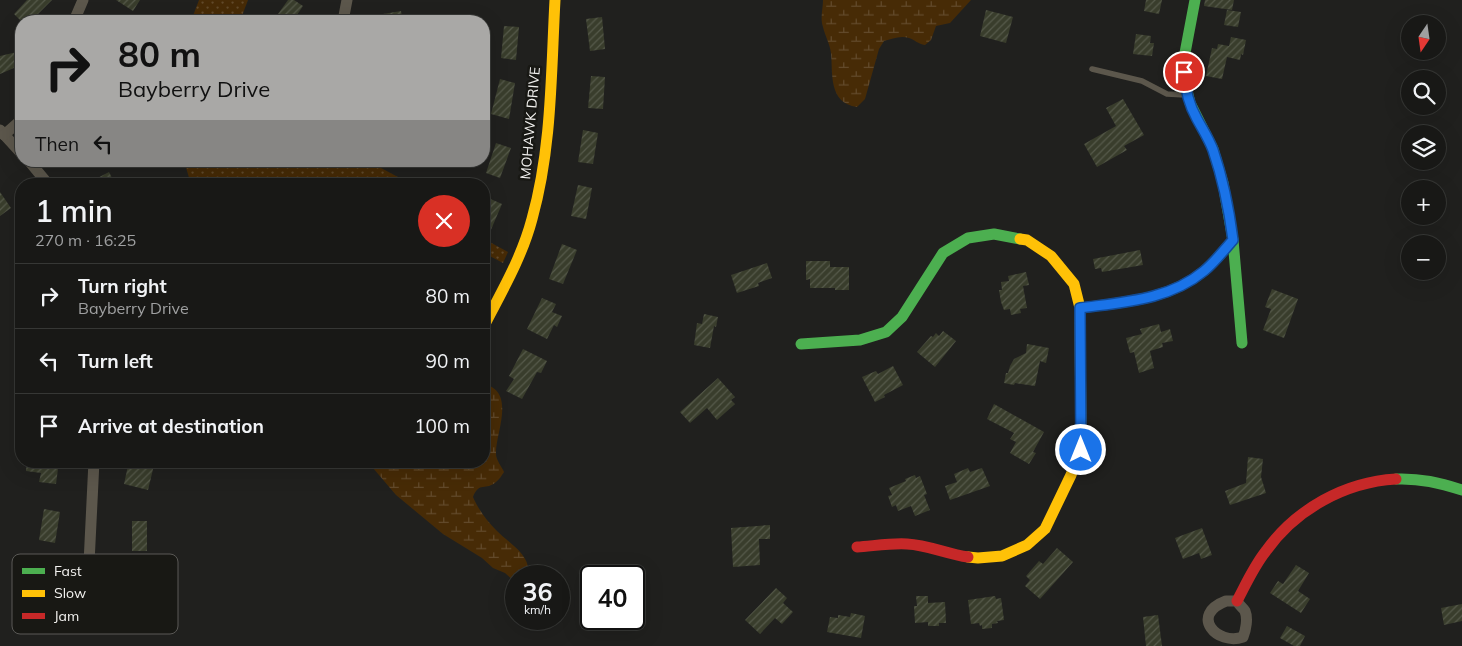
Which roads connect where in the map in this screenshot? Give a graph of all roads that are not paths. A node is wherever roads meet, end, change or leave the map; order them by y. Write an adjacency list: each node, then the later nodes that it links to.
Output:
1 (83, 0): 5 (street)
2 (347, 0): 6 (street)
3 (555, 0): 16 (street, MOHAWK DRIVE)
4 (1195, 0): 8 (street)
5 (77, 15)
6 (344, 15)
7 (1092, 69): 8 (lane)
8 (1188, 95): 14 (street)
9 (15, 124): 10 (street)
10 (2, 133): 11 (street)
11 (15, 147)
12 (34, 167): 13 (street)
13 (43, 178)
14 (1233, 240): 15 (street); 17 (street)
15 (1080, 308): 18 (street); 21 (street)
16 (490, 315)
17 (1242, 343)
18 (801, 344)
19 (94, 468): 22 (street)
20 (1462, 490): 23 (street)
21 (857, 547)
22 (89, 554)
23 (1237, 601)

